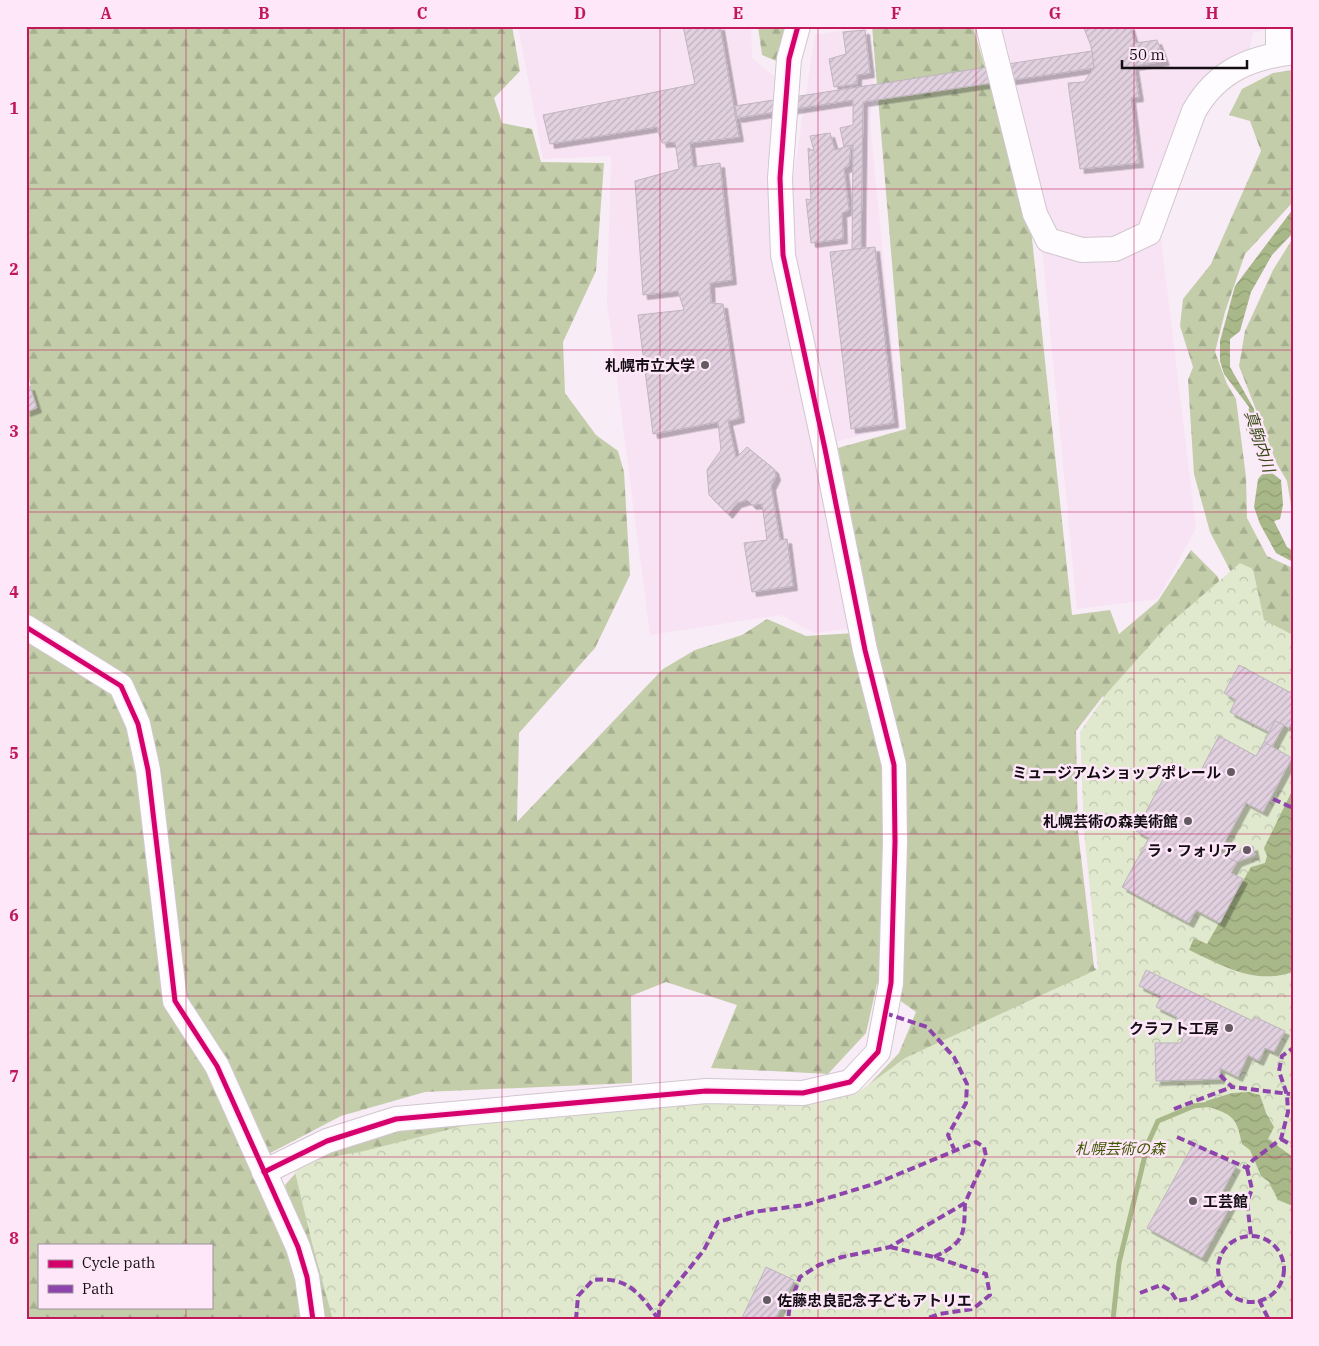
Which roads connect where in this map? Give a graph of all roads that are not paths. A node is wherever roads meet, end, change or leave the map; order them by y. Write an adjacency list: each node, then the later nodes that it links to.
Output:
1 (798, 26): 6 (street)
2 (988, 26): 4 (street)
3 (1278, 26): 4 (street)
4 (1285, 53)
5 (26, 627): 6 (street)
6 (264, 1172): 7 (street)
7 (313, 1320)

